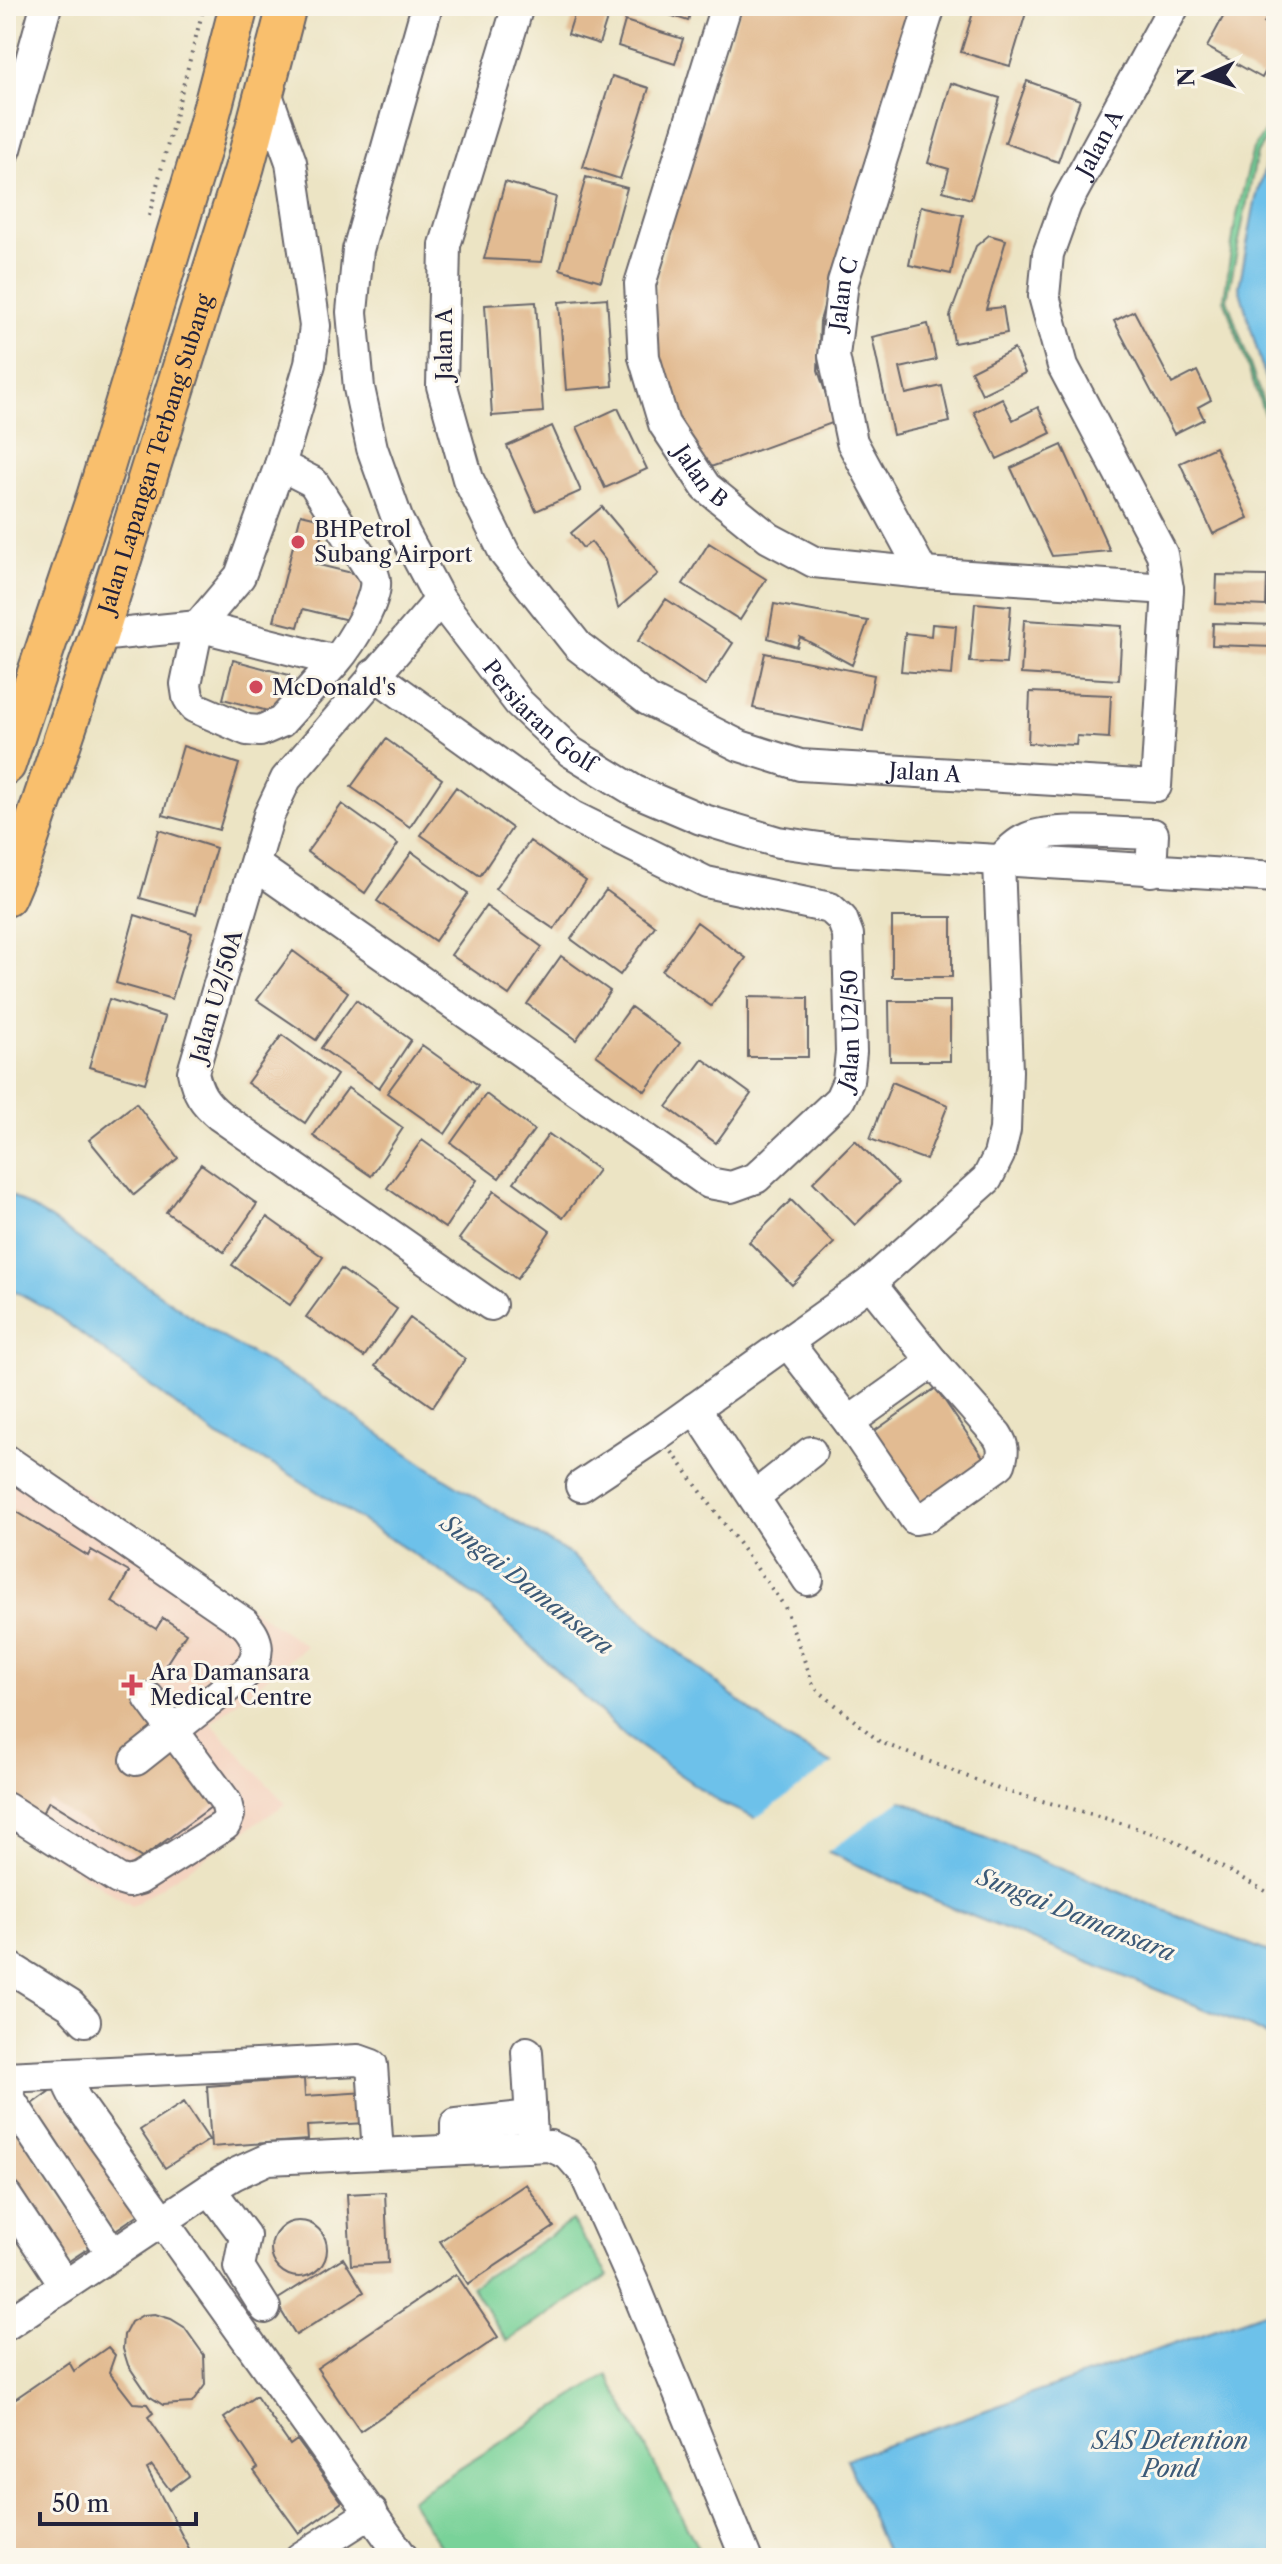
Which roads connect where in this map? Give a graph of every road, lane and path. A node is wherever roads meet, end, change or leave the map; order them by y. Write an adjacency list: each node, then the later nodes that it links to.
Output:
1 (32, 6): 12 (street)
2 (46, 6): 13 (street)
3 (204, 6): 14 (path)
4 (239, 6): 25 (main road, Jalan Lapangan Terbang Subang)
5 (287, 6): 11 (main road, Jalan Lapangan Terbang Subang)
6 (427, 6): 18 (street, Persiaran Golf)
7 (518, 6): 17 (street, Jalan A)
8 (726, 6): 16 (street, Jalan B)
9 (930, 6): 16 (street, Jalan C)
10 (1174, 6): 17 (street, Jalan A)
11 (266, 92): 15 (street); 21 (main road, Jalan Lapangan Terbang Subang)
12 (6, 101)
13 (6, 149)
14 (147, 222)
15 (280, 465): 19 (street); 22 (street)
16 (923, 573): 17 (street, Jalan B)
17 (1168, 589)
18 (440, 600): 24 (street, Jalan U2/50A); 26 (street, Persiaran Golf)
19 (198, 626): 21 (street); 22 (street); 22 (street)
20 (17, 635): 23 (path)
21 (98, 636): 30 (main road, Jalan Lapangan Terbang Subang)
22 (336, 661)
23 (6, 664)
24 (374, 674): 27 (street, Jalan U2/50A); 27 (street, Jalan U2/50)
25 (6, 765)
26 (999, 862): 28 (street, Persiaran Golf); 28 (street); 31 (street)
27 (255, 865): 32 (street, Jalan U2/50A)
28 (1151, 871): 29 (street, Persiaran Golf)
29 (1276, 877)
30 (6, 897)
31 (870, 1283): 33 (street); 34 (street)
32 (491, 1305)
33 (788, 1343): 35 (street); 36 (street)
34 (933, 1362): 36 (street); 36 (street)
35 (695, 1408): 37 (street); 41 (street)
36 (849, 1422)
37 (659, 1434): 40 (street); 47 (path)
38 (811, 1452): 41 (street)
39 (6, 1460): 44 (street)
40 (581, 1486)
41 (754, 1497): 42 (street)
42 (808, 1580)
43 (149, 1698): 44 (street)
44 (174, 1732): 45 (street); 46 (street)
45 (136, 1760)
46 (6, 1808)
47 (1276, 1897)
48 (6, 1965): 49 (street)
49 (85, 2021)
50 (527, 2052): 53 (street)
51 (75, 2074): 52 (street); 54 (street); 57 (street)
52 (7, 2077): 58 (street)
53 (532, 2131): 54 (street); 65 (street)
54 (378, 2153): 55 (street)
55 (210, 2189): 57 (street); 60 (street)
56 (6, 2196): 59 (street)
57 (161, 2221): 58 (street); 62 (street)
58 (112, 2253): 59 (street)
59 (65, 2285): 61 (street)
60 (265, 2308)
61 (6, 2325)
62 (372, 2512): 63 (street); 64 (street)
63 (300, 2558)
64 (403, 2558)
65 (746, 2558)

